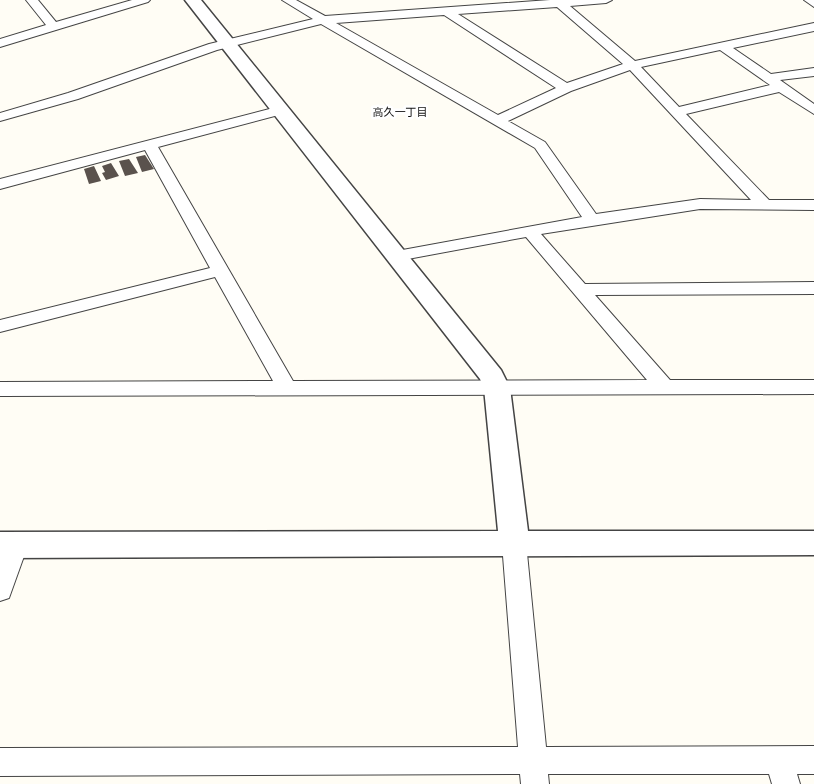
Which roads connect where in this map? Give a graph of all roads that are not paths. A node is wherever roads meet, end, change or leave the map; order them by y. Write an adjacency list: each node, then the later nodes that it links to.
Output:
1 (32, 0): 13 (street)
2 (144, 0): 13 (street)
3 (193, 0): 16 (street)
4 (288, 0): 12 (street)
5 (413, 0): 11 (street)
6 (606, 0): 8 (street)
7 (810, 0): 9 (street)
8 (558, 2): 10 (street); 18 (street)
9 (814, 3)
10 (447, 12): 11 (street); 22 (street)
11 (414, 13): 12 (street)
12 (324, 20): 16 (street); 27 (street)
13 (53, 26): 15 (street)
14 (814, 27): 17 (street)
15 (0, 42)
16 (229, 42): 23 (street); 26 (street)
17 (724, 47): 18 (street); 20 (street)
18 (632, 65): 22 (street); 25 (street)
19 (814, 72): 20 (street)
20 (767, 78): 21 (street)
21 (781, 87): 24 (street); 25 (street)
22 (566, 88): 27 (street)
23 (281, 110): 28 (street); 34 (street)
24 (814, 110)
25 (675, 112): 30 (street)
26 (0, 117)
27 (499, 120): 32 (street)
28 (150, 145): 29 (street); 35 (street)
29 (0, 184)
30 (765, 204): 31 (street); 32 (street)
31 (814, 205)
32 (592, 220): 33 (street)
33 (530, 232): 34 (street); 37 (street)
34 (398, 256): 40 (street)
35 (222, 270): 38 (street); 43 (street)
36 (814, 288): 37 (street)
37 (580, 290): 41 (street)
38 (0, 326)
39 (814, 387): 41 (street)
40 (497, 388): 41 (street); 43 (street); 44 (street)
41 (665, 388)
42 (0, 389): 43 (street)
43 (287, 389)
44 (514, 543): 45 (street); 46 (street); 50 (street)
45 (814, 543)
46 (8, 545): 47 (street)
47 (0, 591)
48 (814, 760): 51 (street)
49 (0, 762): 50 (street)
50 (534, 772): 51 (street)
51 (782, 772)

